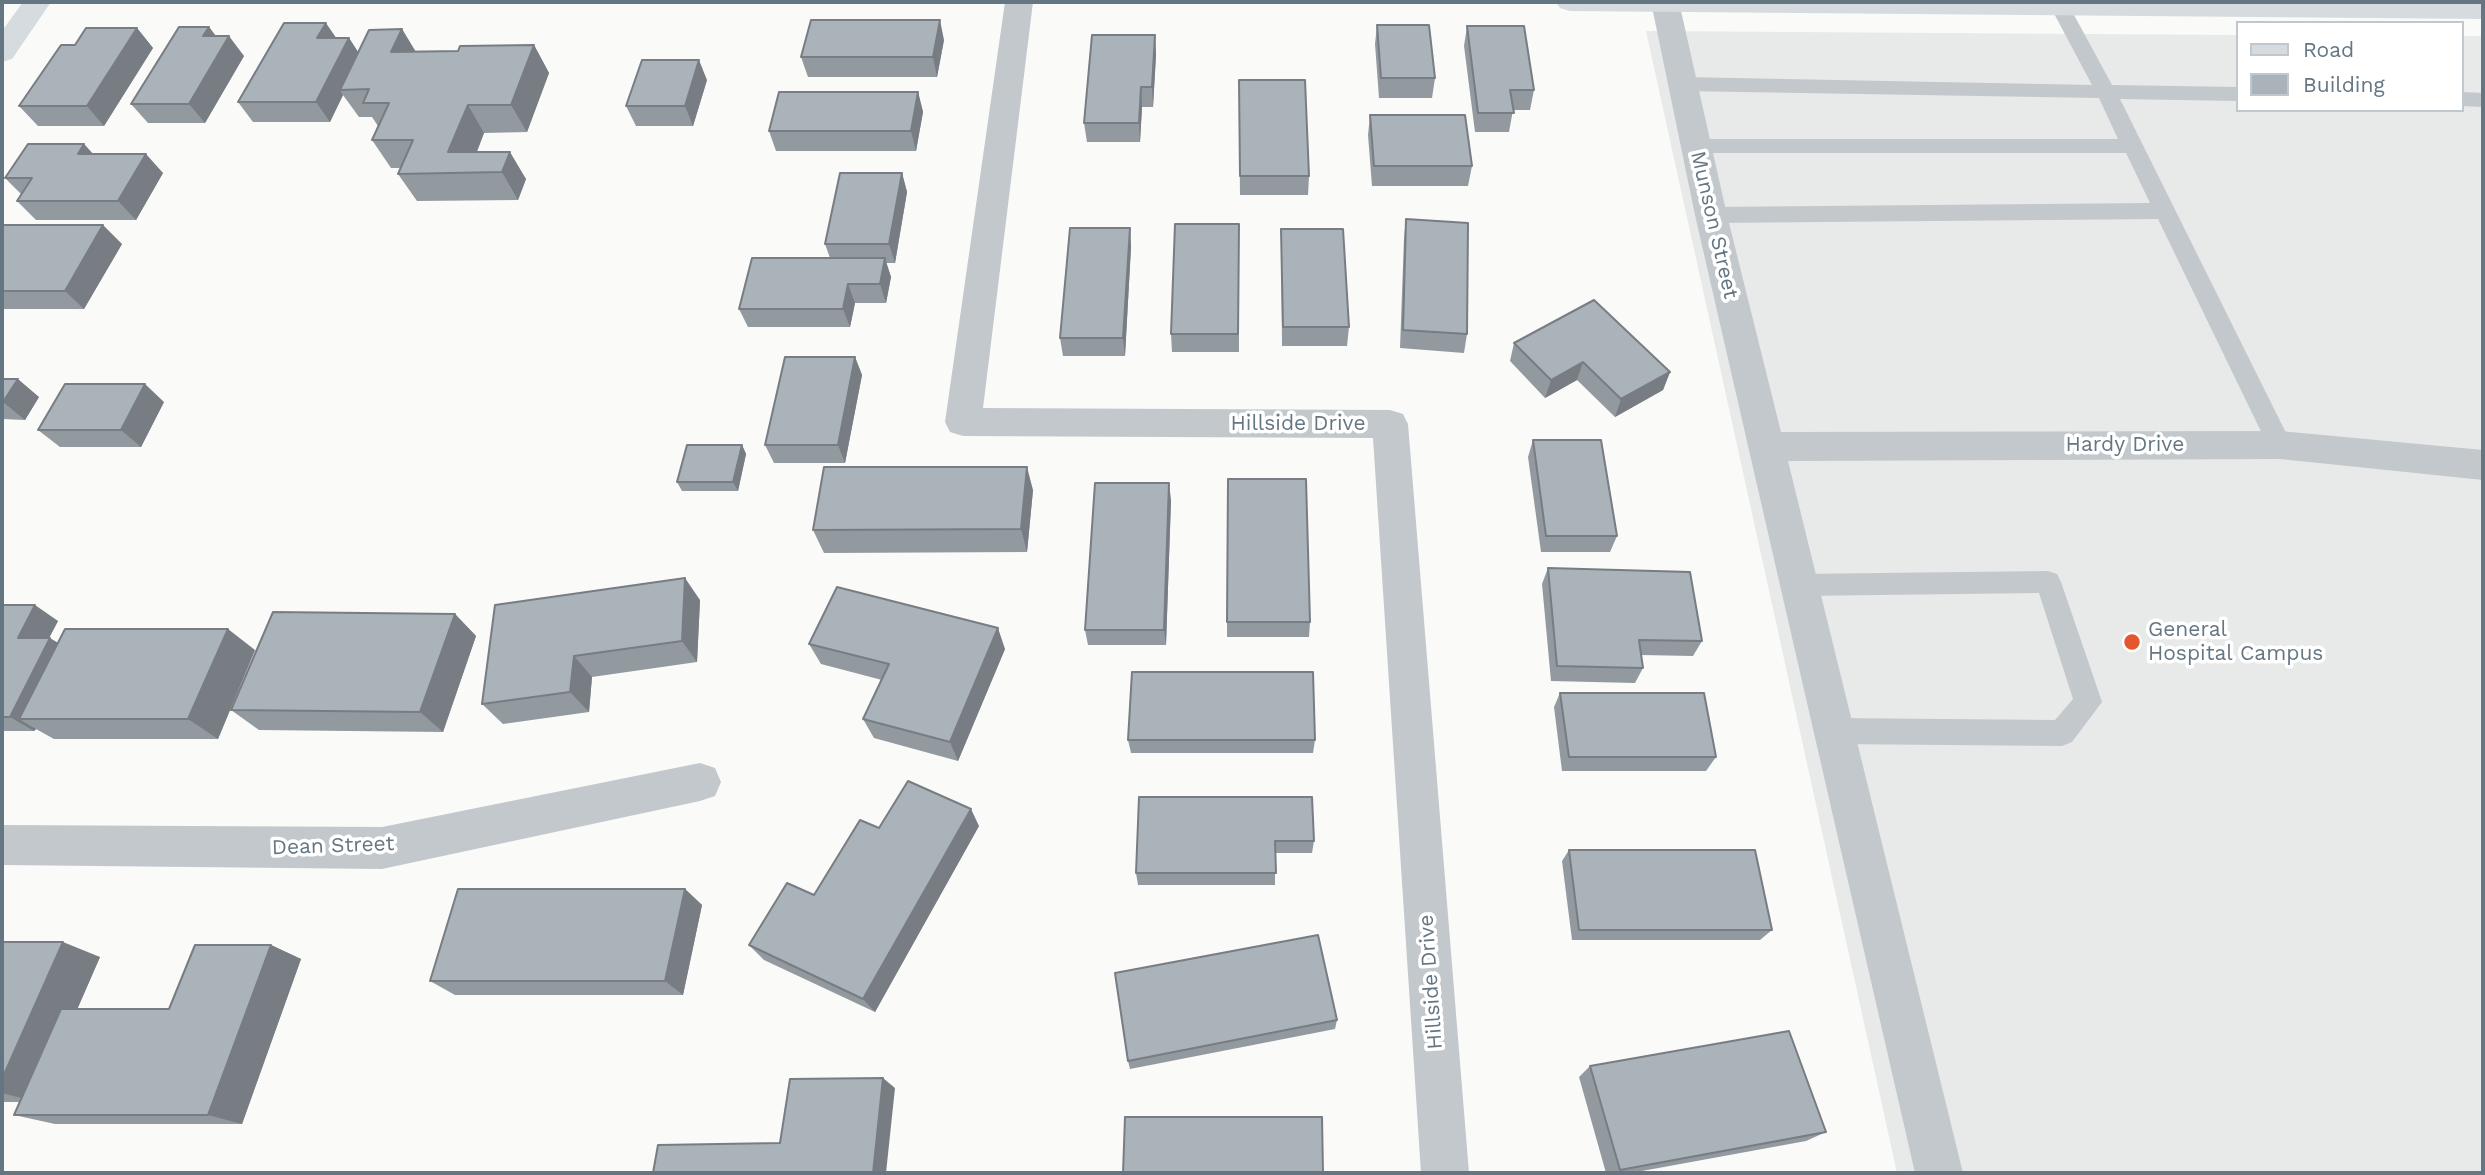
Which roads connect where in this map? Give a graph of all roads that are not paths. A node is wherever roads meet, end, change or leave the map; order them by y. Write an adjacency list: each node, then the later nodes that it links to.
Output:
1 (37, 2): 7 (main road)
2 (1019, 2): 24 (street, Hillside Drive)
3 (1570, 2): 4 (main road)
4 (1665, 2): 5 (main road); 8 (street, Munson Street)
5 (2060, 6): 6 (main road); 9 (lane)
6 (2483, 10)
7 (2, 52)
8 (1682, 84): 9 (lane); 13 (street, Munson Street)
9 (2105, 90): 10 (lane); 14 (lane)
10 (2236, 94)
11 (2464, 99): 12 (lane)
12 (2483, 100)
13 (1695, 146): 14 (lane); 16 (street, Munson Street)
14 (2133, 146): 15 (lane)
15 (2165, 211): 16 (lane); 17 (lane)
16 (1711, 215): 18 (street, Munson Street)
17 (2280, 445): 18 (street, Hardy Drive); 19 (street, Hardy Drive)
18 (1766, 447): 20 (street, Munson Street)
19 (2483, 465)
20 (1798, 585): 21 (street, Munson Street); 21 (lane)
21 (1832, 731): 25 (street, Munson Street)
22 (700, 782): 23 (street, Dean Street)
23 (2, 845)
24 (1445, 1173)
25 (1939, 1173)

